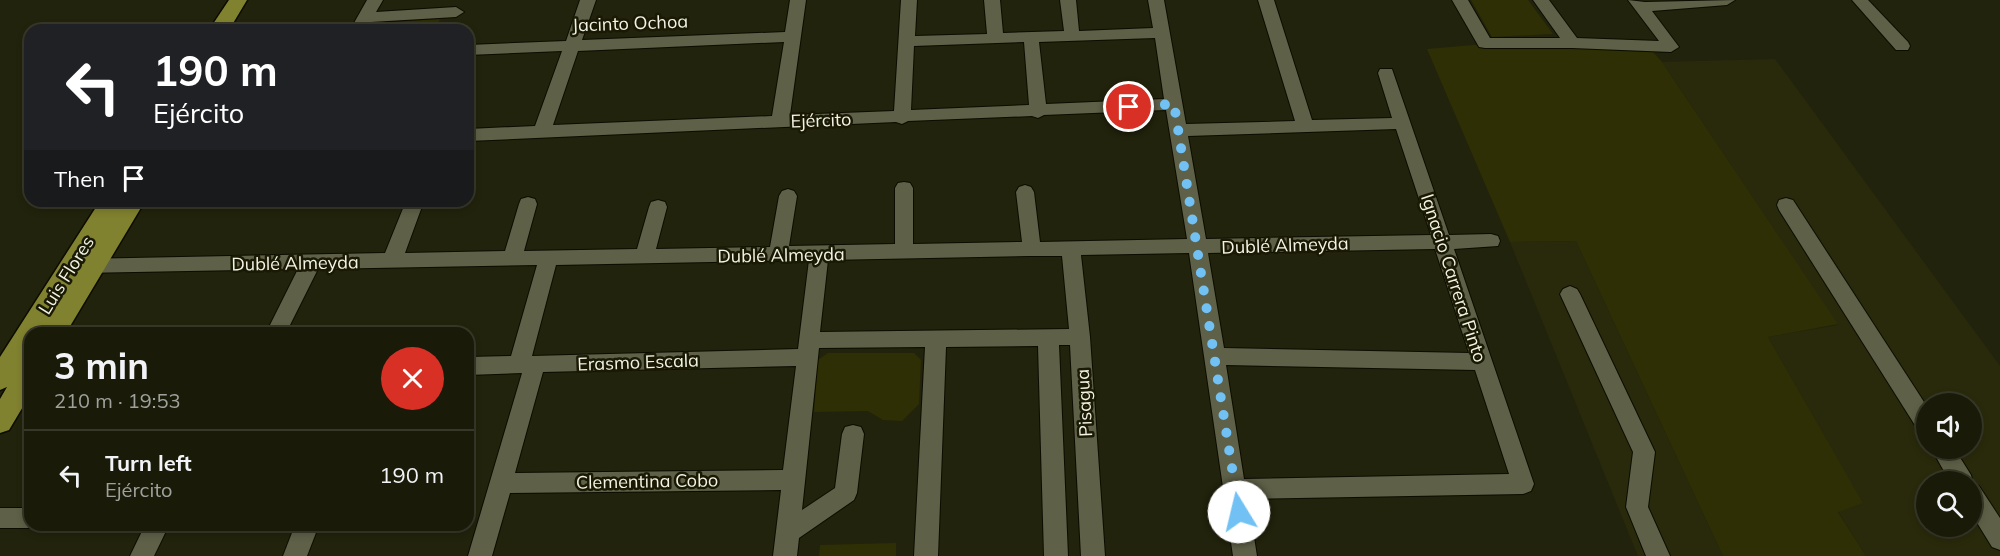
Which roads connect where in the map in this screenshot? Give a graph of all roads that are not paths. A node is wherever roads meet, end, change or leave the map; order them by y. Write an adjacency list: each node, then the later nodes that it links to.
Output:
1 (238, 0): 18 (main road)
2 (257, 0): 19 (main road)
3 (375, 0): 17 (street)
4 (588, 0): 28 (street)
5 (798, 0): 23 (street)
6 (909, 0): 26 (street)
7 (992, 0): 25 (street)
8 (1068, 0): 22 (street)
9 (1156, 0): 21 (street)
10 (1266, 0): 37 (street)
11 (1460, 0): 27 (street)
12 (1541, 0): 27 (street)
13 (1727, 0): 15 (street)
14 (1860, 0): 29 (street)
15 (1638, 4): 27 (street)
16 (459, 6): 17 (street); 20 (street)
17 (362, 23)
18 (223, 24)
19 (242, 24)
20 (451, 24)
21 (1162, 33): 22 (street); 32 (street)
22 (1072, 36): 24 (street)
23 (793, 37): 28 (street, Jacinto Ochoa); 35 (street)
24 (1031, 37): 25 (street); 33 (street)
25 (995, 38): 26 (street)
26 (907, 41): 34 (street)
27 (1572, 43)
28 (572, 45): 30 (street, Jacinto Ochoa); 39 (street)
29 (1902, 46)
30 (474, 50)
31 (1386, 73): 36 (street, Ignacio Carrera Pinto)
32 (1174, 104): 33 (street, Ejército); 38 (street)
33 (1038, 112): 34 (street, Ejército)
34 (902, 118): 35 (street, Ejército)
35 (780, 122): 39 (street, Ejército)
36 (1403, 123): 37 (street); 50 (street, Ignacio Carrera Pinto)
37 (1305, 126): 38 (street)
38 (1179, 130): 52 (street)
39 (542, 132): 40 (street, Ejército)
40 (474, 135)
41 (904, 188): 55 (street)
42 (1025, 192): 53 (street)
43 (788, 196): 57 (street)
44 (528, 204): 59 (street)
45 (1786, 205): 79 (street)
46 (109, 207): 63 (main road, Luis Flores)
47 (129, 207): 63 (main road, Luis Flores)
48 (413, 207): 61 (street)
49 (658, 207): 58 (street)
50 (1442, 241): 51 (street, Dublé Almeyda); 52 (street, Dublé Almeyda); 74 (street, Ignacio Carrera Pinto)
51 (1491, 241)
52 (1198, 248): 54 (street, Dublé Almeyda); 73 (street)
53 (1032, 250): 54 (street, Dublé Almeyda); 55 (street, Dublé Almeyda)
54 (1071, 250): 68 (street, Pisagua)
55 (904, 252): 56 (street, Dublé Almeyda)
56 (819, 254): 57 (street, Dublé Almeyda); 72 (street)
57 (778, 255): 58 (street, Dublé Almeyda)
58 (644, 257): 60 (street, Dublé Almeyda)
59 (512, 259): 60 (street, Dublé Almeyda); 61 (street, Dublé Almeyda)
60 (548, 259): 75 (street)
61 (392, 261): 62 (street, Dublé Almeyda)
62 (311, 263): 63 (street, Dublé Almeyda); 67 (street)
63 (82, 266): 65 (main road, Luis Flores); 66 (main road, Luis Flores)
64 (1570, 294): 100 (street)
65 (38, 327)
66 (56, 327)
67 (279, 327)
68 (1080, 337): 69 (street, Erasmo Escala); 98 (street, Pisagua)
69 (1048, 338): 70 (street, Erasmo Escala); 97 (street, Pisagua)
70 (936, 339): 72 (street, Erasmo Escala); 96 (street)
71 (24, 346): 77 (main road, Luis Flores)
72 (808, 349): 75 (street, Erasmo Escala); 82 (street)
73 (1215, 356): 74 (street); 84 (street)
74 (1482, 362): 84 (street, Ignacio Carrera Pinto)
75 (527, 365): 76 (street, Erasmo Escala); 83 (street)
76 (474, 366)
77 (0, 379)
78 (24, 382): 80 (main road)
79 (1916, 407)
80 (0, 422)
81 (853, 434): 90 (street)
82 (794, 480): 83 (street, Clementina Cobo); 90 (street)
83 (501, 483): 94 (street)
84 (1235, 489): 99 (street)
85 (1982, 510): 91 (street)
86 (0, 518): 87 (street)
87 (24, 518)
88 (154, 531): 92 (street)
89 (305, 531): 93 (street)
90 (788, 533): 95 (street)
91 (2000, 538)
92 (142, 556)
93 (295, 556)
94 (480, 556)
95 (785, 556)
96 (926, 556)
97 (1056, 556)
98 (1094, 556)
99 (1245, 556)
100 (1658, 556)

